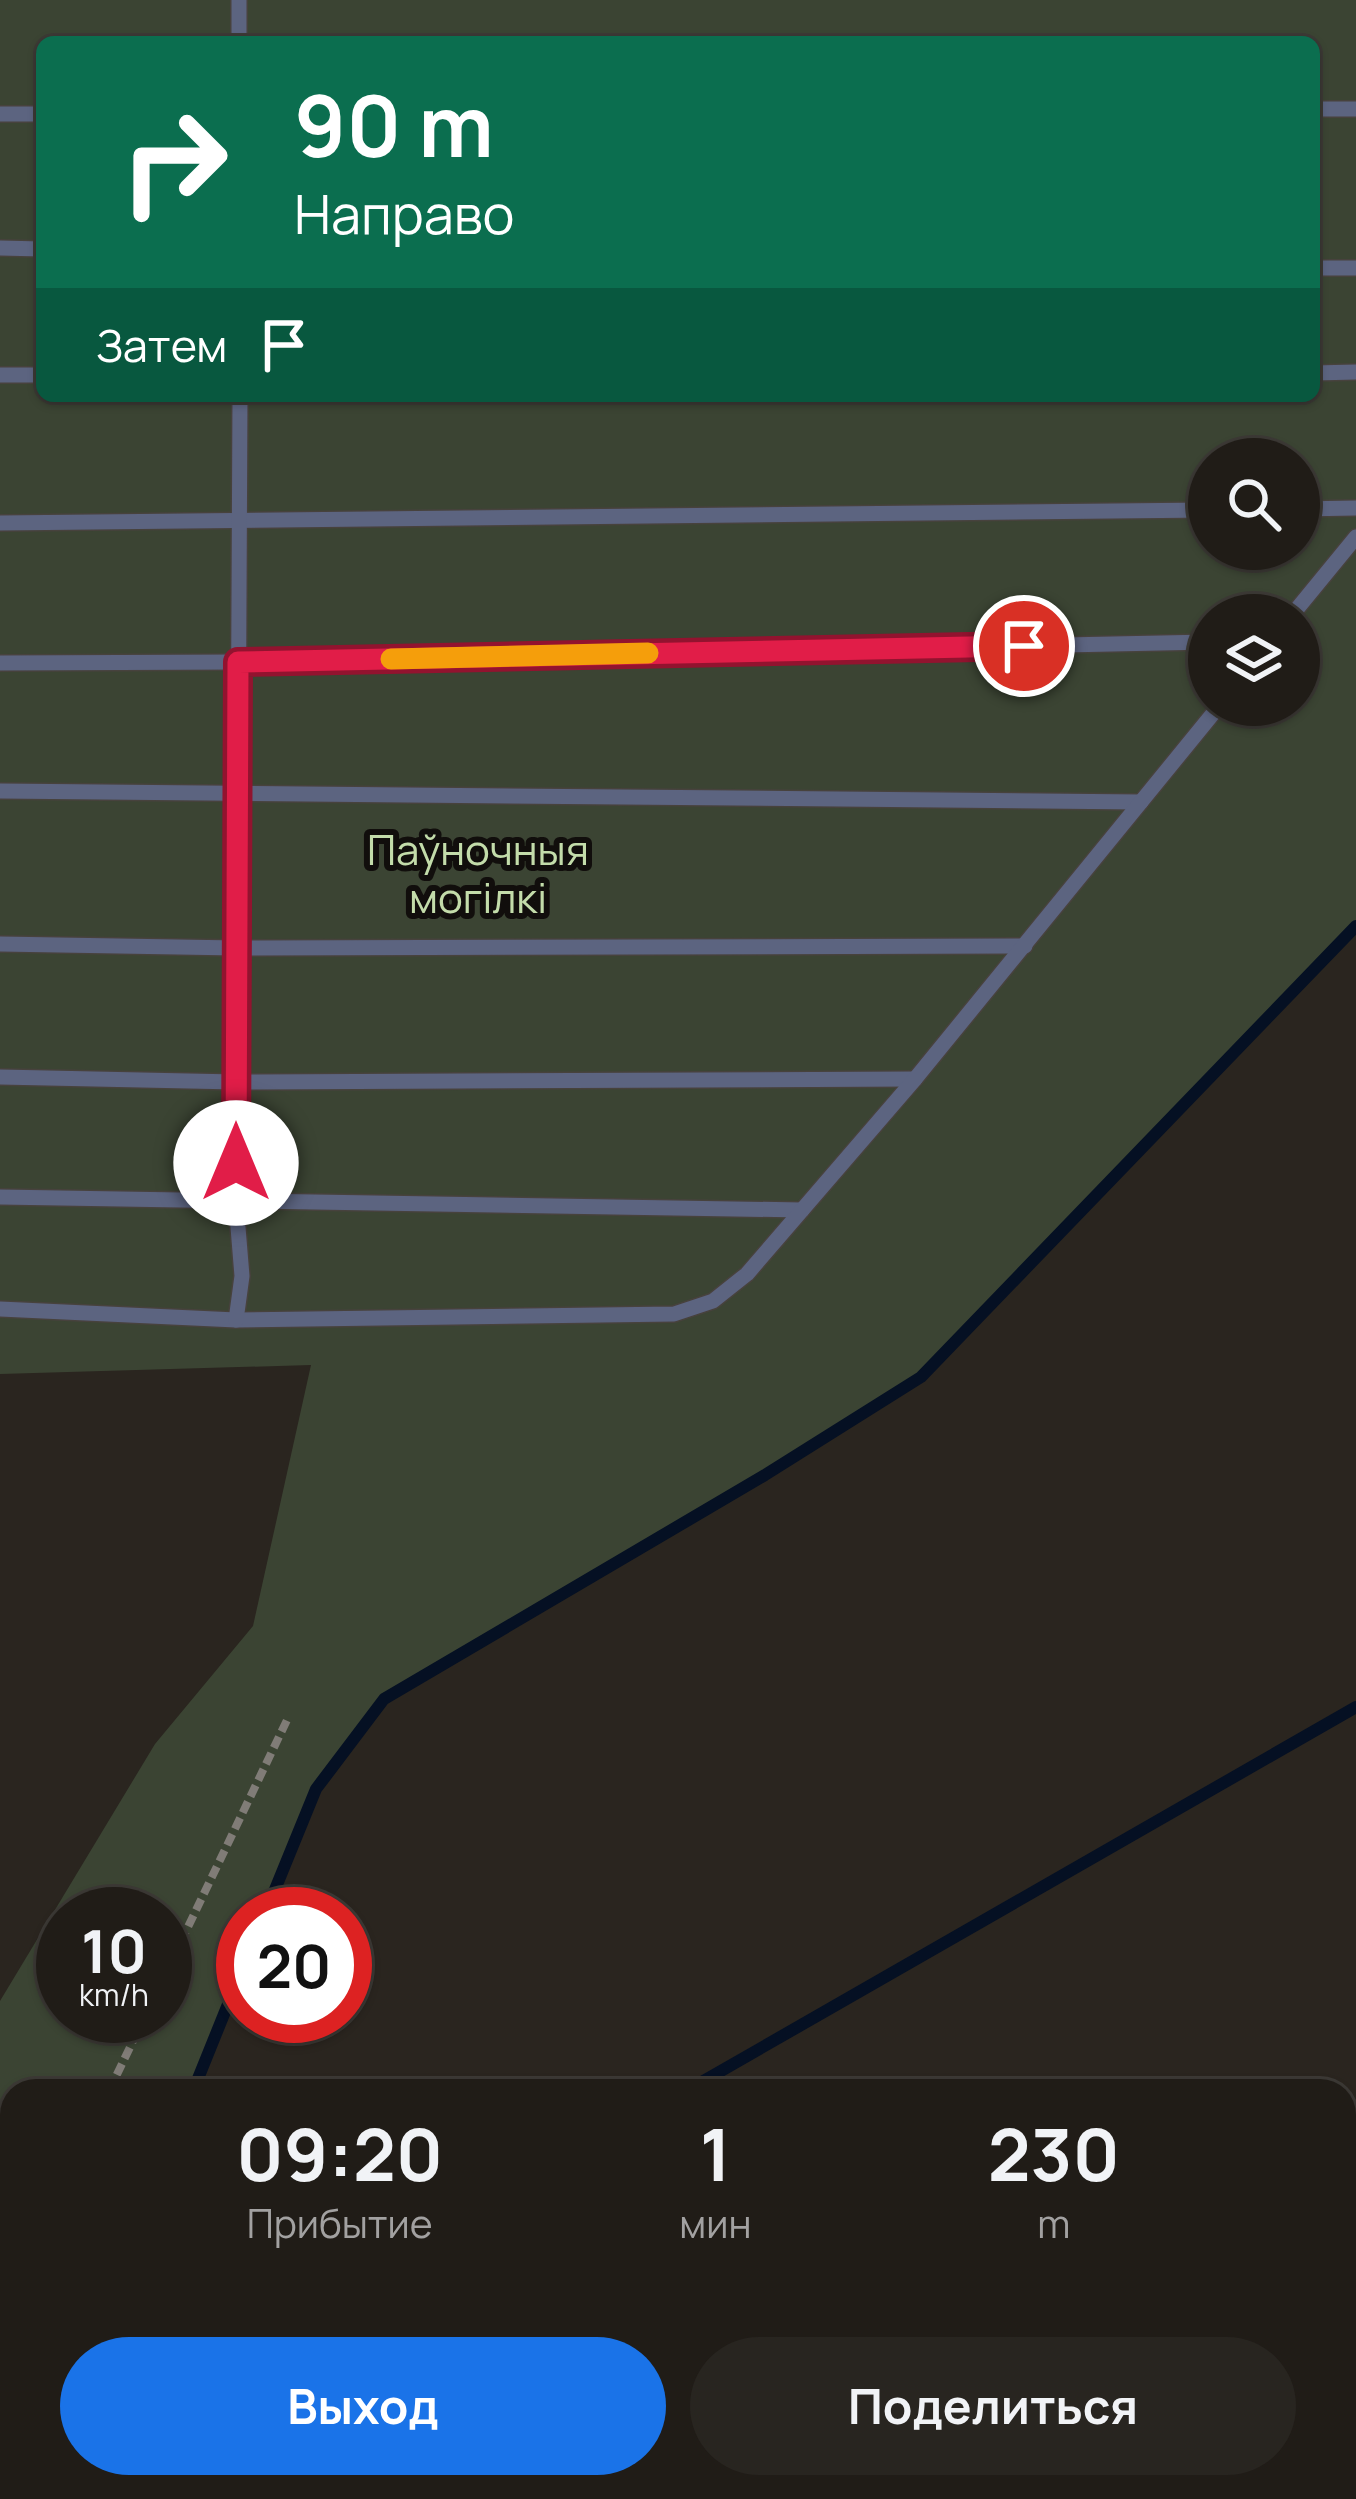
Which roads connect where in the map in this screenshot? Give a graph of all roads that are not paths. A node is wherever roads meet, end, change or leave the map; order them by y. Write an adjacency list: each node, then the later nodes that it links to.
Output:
1 (239, 0): 2 (lane)
2 (239, 36)
3 (1356, 109): 4 (lane)
4 (1320, 110)
5 (0, 114): 6 (lane)
6 (36, 114)
7 (0, 248): 8 (lane)
8 (36, 249)
9 (1320, 268): 10 (lane)
10 (1356, 268)
11 (1356, 372): 12 (lane)
12 (1320, 373)
13 (0, 375): 14 (lane)
14 (36, 375)
15 (240, 402): 20 (lane)
16 (1356, 508): 17 (lane)
17 (1320, 509)
18 (1188, 510): 20 (lane)
19 (0, 523): 20 (lane)
20 (239, 524): 24 (lane)
21 (1356, 537): 22 (lane)
22 (1309, 594)
23 (1188, 642): 24 (lane)
24 (238, 662): 25 (lane); 28 (lane)
25 (0, 663)
26 (1203, 726): 29 (lane)
27 (0, 791): 28 (lane)
28 (238, 796): 29 (lane); 32 (lane)
29 (1142, 802): 31 (lane)
30 (0, 944): 32 (lane)
31 (1025, 946): 32 (lane); 34 (lane)
32 (237, 949): 35 (lane)
33 (0, 1077): 35 (lane)
34 (915, 1079): 35 (lane); 38 (lane)
35 (236, 1082): 37 (lane)
36 (0, 1197): 37 (lane)
37 (236, 1203): 38 (lane); 40 (lane)
38 (802, 1210): 40 (lane)
39 (0, 1309): 40 (lane)
40 (236, 1320)

